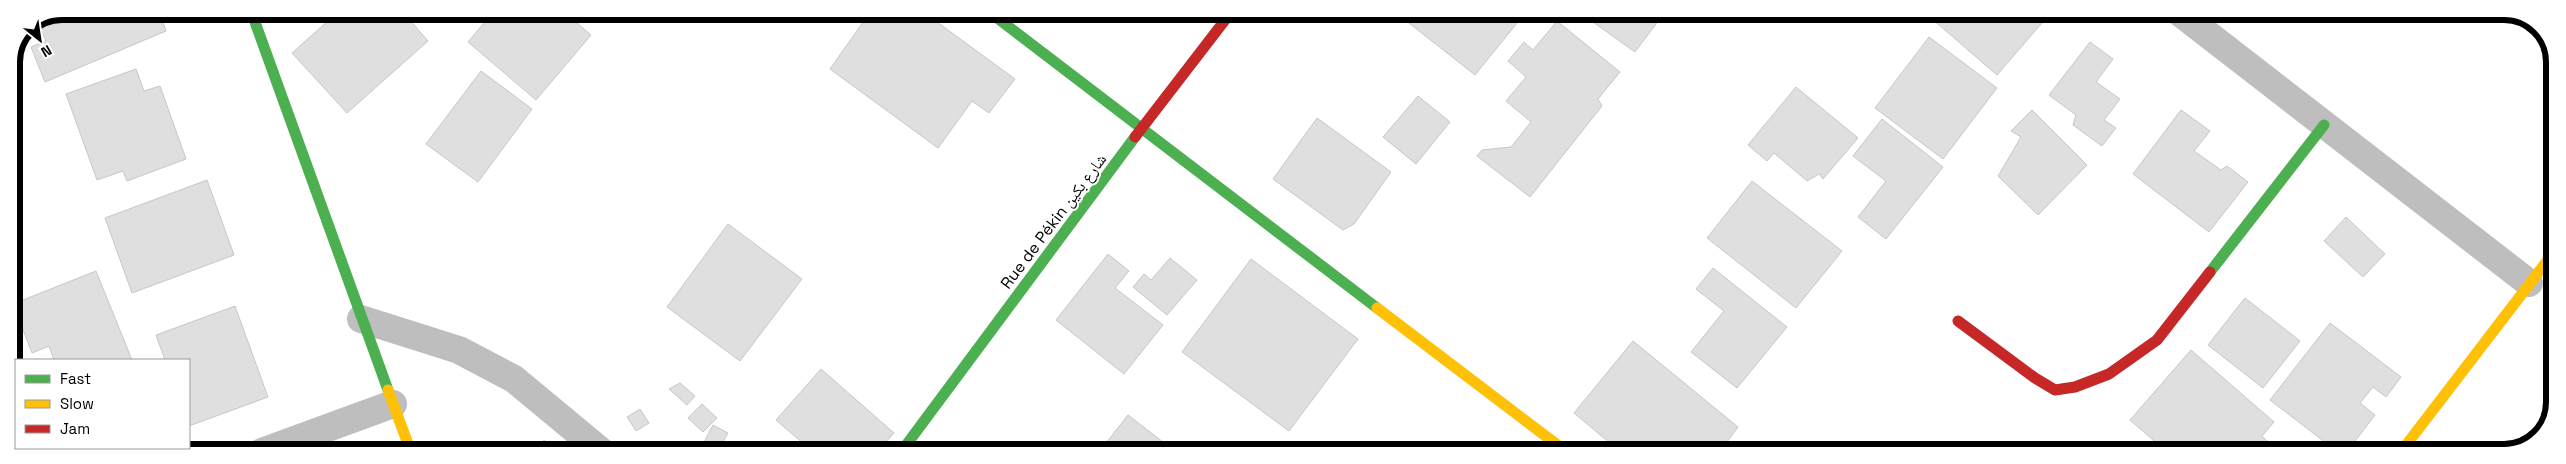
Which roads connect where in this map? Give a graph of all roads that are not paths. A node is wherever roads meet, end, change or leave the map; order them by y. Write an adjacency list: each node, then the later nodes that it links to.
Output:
1 (254, 20): 9 (street)
2 (1000, 20): 6 (street)
3 (1226, 20): 6 (street, Rue de Pékin شارع بكين)
4 (2189, 20): 5 (street)
5 (2324, 125): 8 (street); 10 (street)
6 (1143, 127): 15 (street, Rue de Pékin شارع بكين); 16 (street)
7 (2546, 262): 8 (street)
8 (2529, 283): 17 (street)
9 (361, 320): 11 (street); 14 (street)
10 (1958, 321)
11 (393, 404): 12 (street); 13 (street)
12 (284, 444)
13 (408, 444)
14 (592, 444)
15 (907, 444)
16 (1556, 444)
17 (2407, 444)

